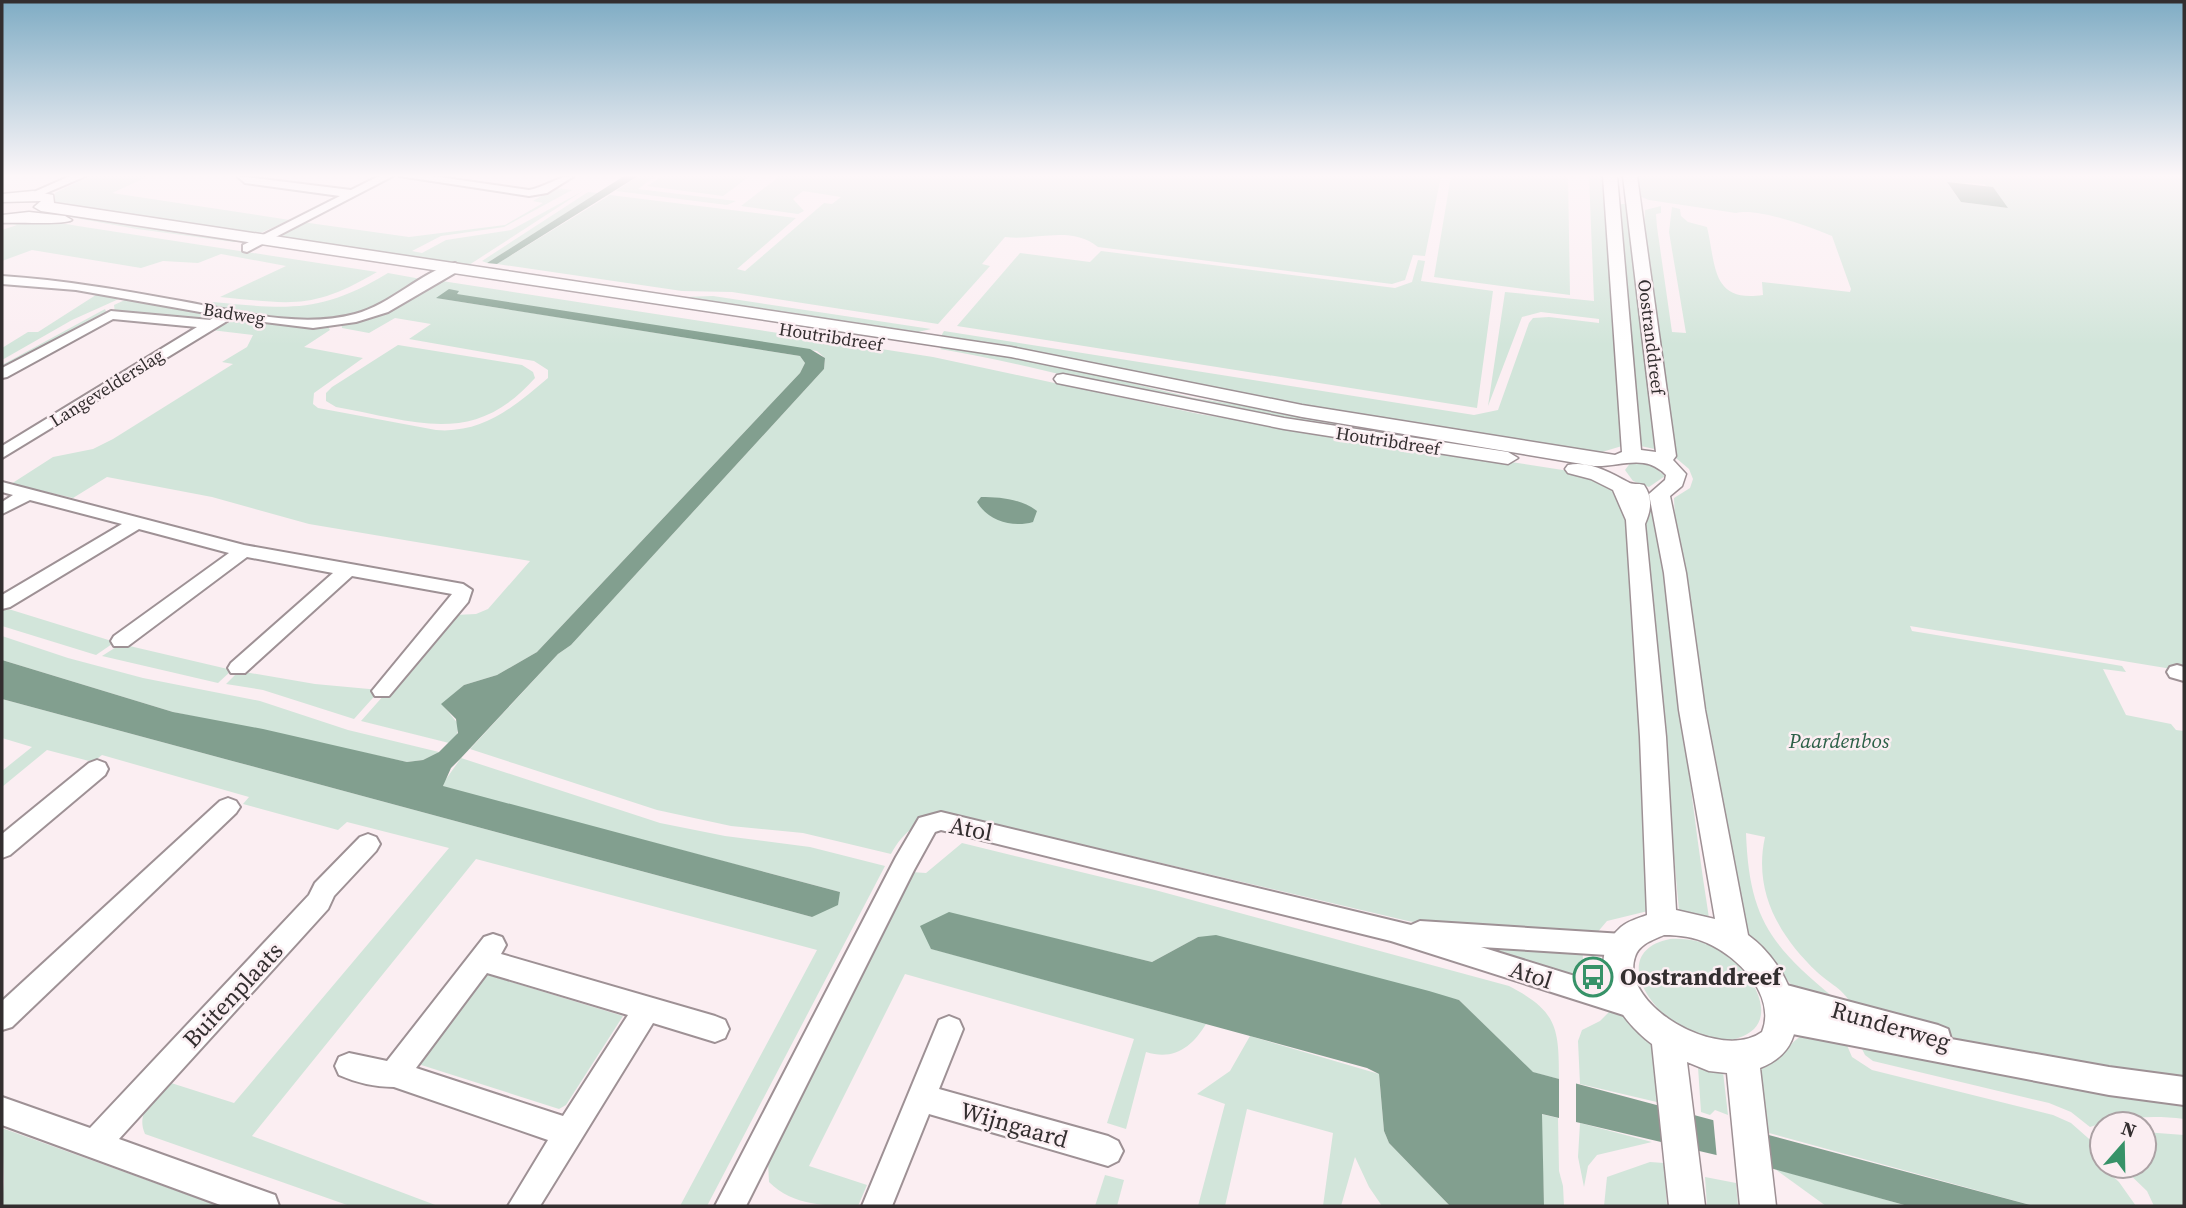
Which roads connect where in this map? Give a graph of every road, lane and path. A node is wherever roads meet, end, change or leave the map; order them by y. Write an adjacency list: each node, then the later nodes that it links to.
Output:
1 (168, 232): 7 (main road, Houtribdreef)
2 (219, 232): 6 (main road, Houtribdreef)
3 (278, 232): 6 (street)
4 (1612, 232): 17 (main road, Oostranddreef)
5 (1637, 232): 15 (main road, Oostranddreef)
6 (265, 239): 7 (street); 8 (main road, Houtribdreef)
7 (247, 248): 9 (main road, Houtribdreef)
8 (455, 267): 9 (street, Badweg); 16 (main road, Houtribdreef)
9 (438, 277): 11 (street, Badweg); 16 (main road, Houtribdreef)
10 (2, 281): 11 (street, Badweg)
11 (230, 313): 12 (street, Langevelderslag)
12 (212, 324): 13 (street, Langevelderslag); 14 (street, Langevelderslag)
13 (2, 374)
14 (2, 453)
15 (1666, 456): 17 (main road); 21 (main road)
16 (1552, 457): 17 (main road, Houtribdreef); 24 (main road)
17 (1622, 459): 19 (main road); 21 (main road)
18 (2, 487): 20 (street)
19 (1637, 489): 21 (main road); 24 (main road)
20 (30, 492): 22 (street); 23 (street)
21 (1664, 494): 37 (main road)
22 (2, 509)
23 (136, 523): 25 (street); 27 (street)
24 (1635, 524): 35 (main road)
25 (244, 551): 26 (street); 28 (street)
26 (346, 571): 29 (street); 30 (street)
27 (3, 603)
28 (121, 641)
29 (239, 668)
30 (382, 691)
31 (97, 769): 34 (street)
32 (228, 807): 42 (street)
33 (368, 844): 53 (street, Buitenplaats)
34 (2, 848)
35 (1662, 922): 37 (main road); 38 (main road)
36 (1391, 930): 38 (street, Atol); 39 (street, Atol); 56 (street, Atol)
37 (1734, 942): 40 (main road)
38 (1623, 945): 39 (main road)
39 (1633, 1006): 45 (main road)
40 (1780, 1007): 46 (main road); 49 (street, Runderweg)
41 (647, 1009): 44 (street); 48 (street); 52 (street)
42 (2, 1018)
43 (949, 1028): 50 (street)
44 (715, 1029)
45 (1668, 1040): 46 (main road); 60 (main road)
46 (1742, 1058): 55 (main road)
47 (349, 1066): 48 (street)
48 (394, 1074): 52 (street)
49 (2184, 1091)
50 (921, 1098): 54 (street, Wijngaard); 59 (street)
51 (2, 1111): 53 (street)
52 (569, 1133): 58 (street)
53 (95, 1144): 57 (street)
54 (1108, 1151)
55 (1757, 1197)
56 (738, 1204)
57 (264, 1206)
58 (523, 1206)
59 (877, 1206)
60 (1687, 1206)

